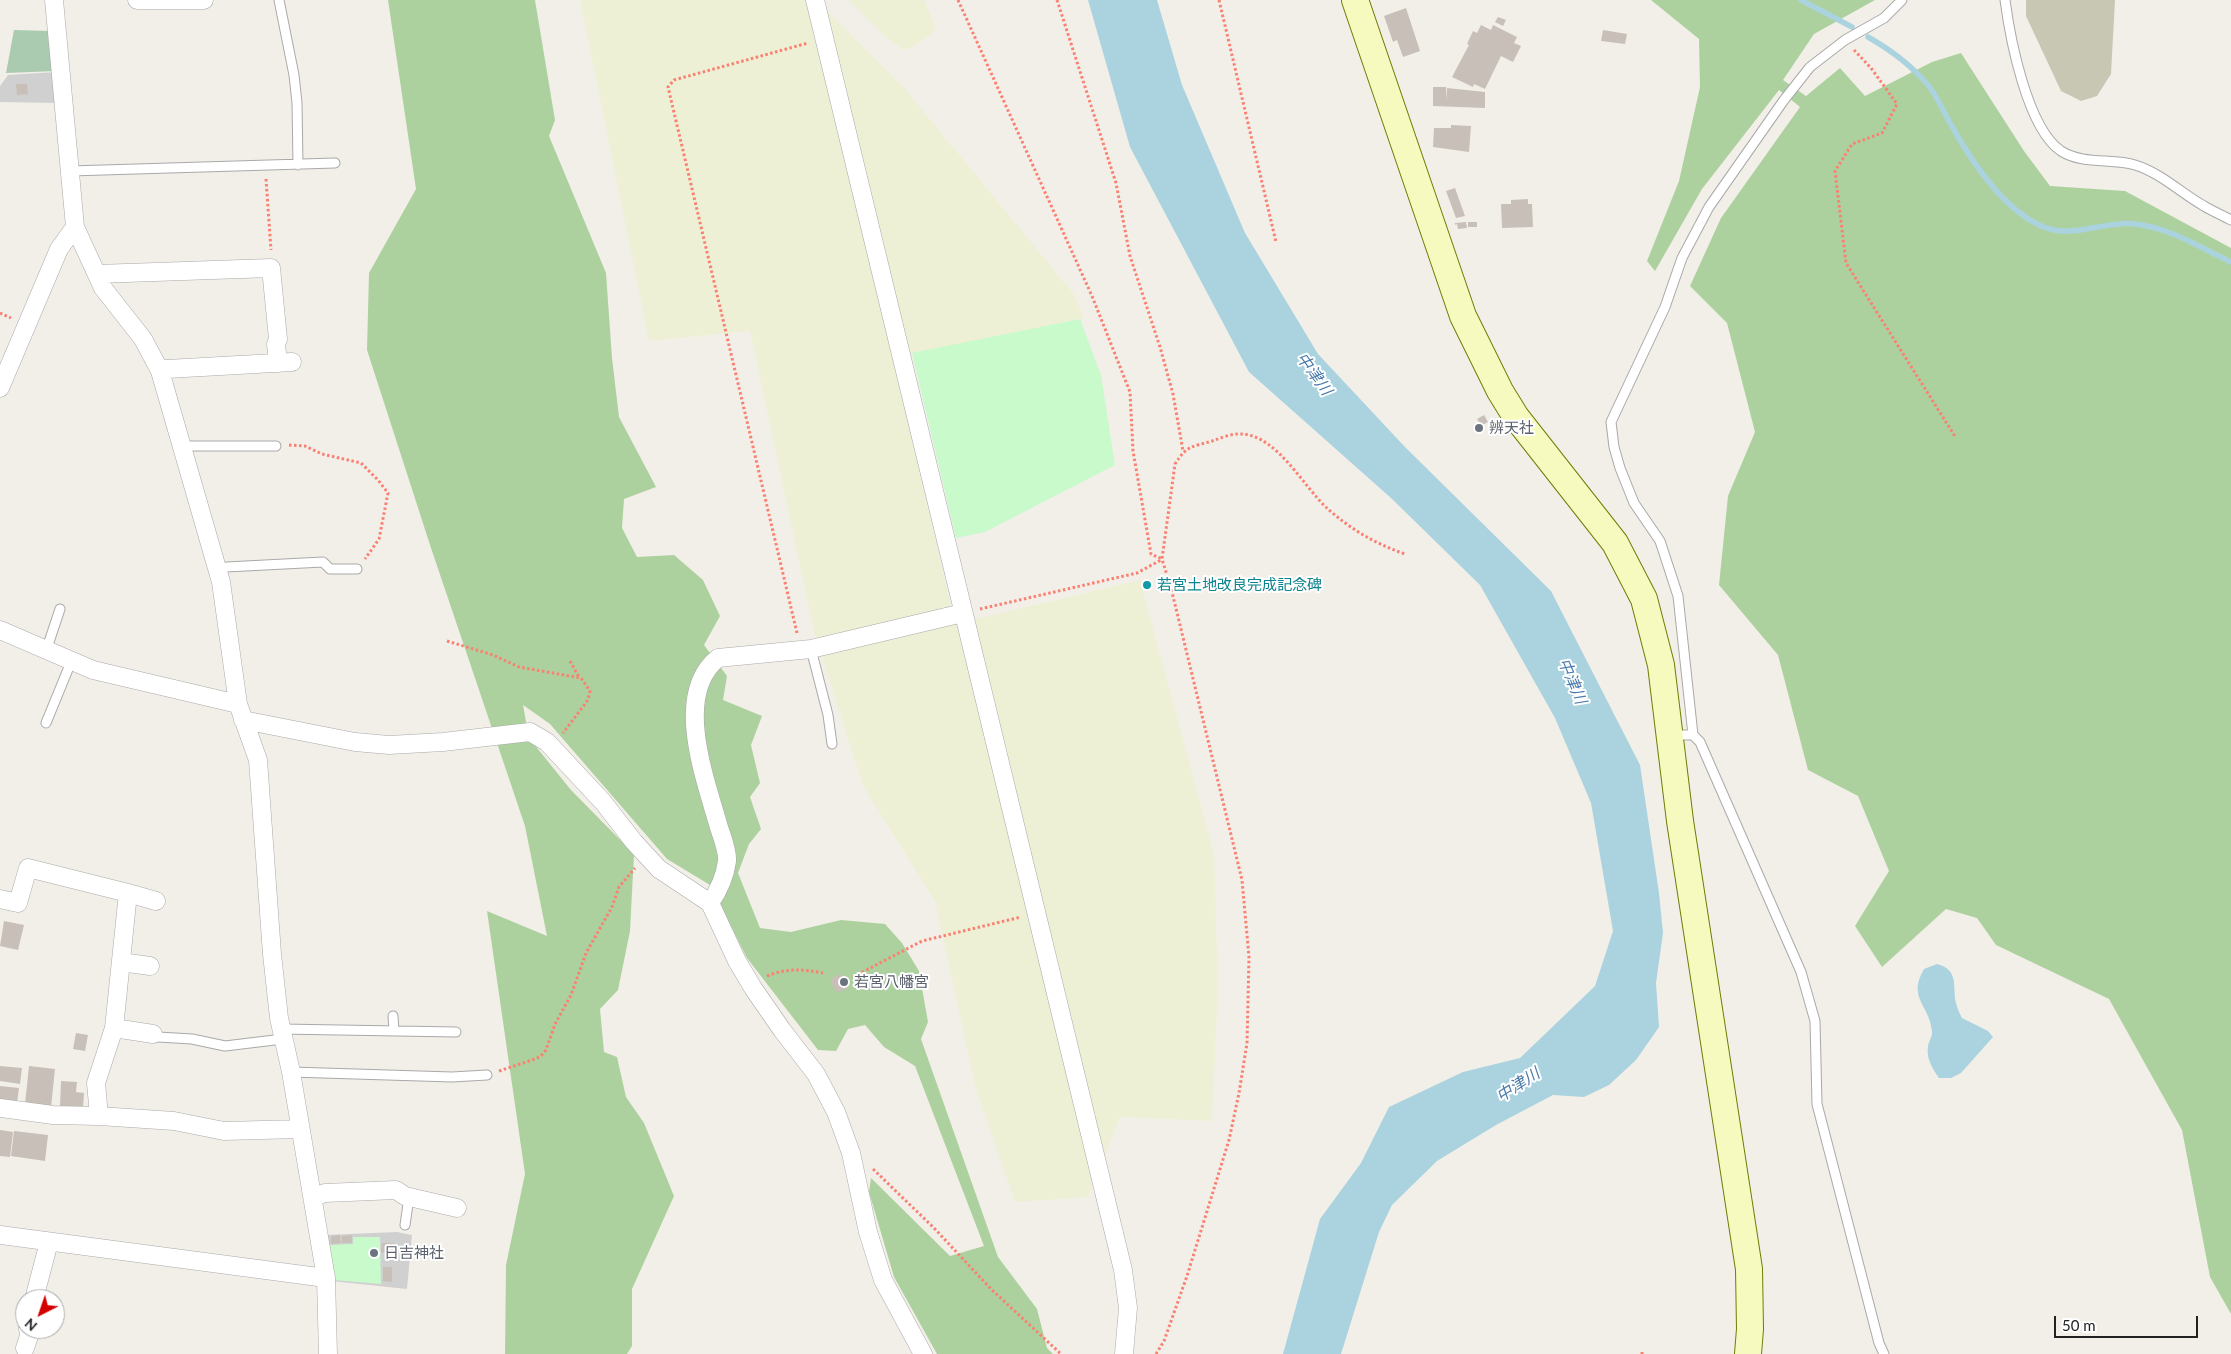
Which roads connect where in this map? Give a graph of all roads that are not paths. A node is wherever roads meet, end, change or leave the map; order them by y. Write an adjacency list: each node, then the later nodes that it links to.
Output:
1 (54, 0): 11 (street)
2 (137, 0): 3 (street)
3 (204, 0)
4 (279, 0): 10 (lane)
5 (814, 0): 22 (street)
6 (1355, 0): 29 (street)
7 (1902, 0): 29 (lane)
8 (2005, 0): 12 (lane)
9 (335, 163): 10 (lane)
10 (298, 165): 11 (lane)
11 (70, 171): 13 (street)
12 (2231, 220)
13 (75, 227): 14 (street); 16 (street)
14 (97, 274): 15 (street); 15 (street)
15 (160, 371): 17 (street)
16 (0, 386)
17 (181, 446): 18 (lane); 20 (street)
18 (276, 446)
19 (357, 569): 20 (lane)
20 (218, 570): 27 (street)
21 (60, 609): 25 (lane)
22 (963, 613): 24 (street); 60 (street)
23 (0, 630): 25 (street)
24 (806, 650): 30 (lane); 34 (street)
25 (46, 651): 26 (street)
26 (71, 662): 27 (street); 28 (lane)
27 (241, 712): 34 (street); 42 (street)
28 (46, 722)
29 (1681, 735): 61 (street); 62 (lane)
30 (832, 744)
31 (128, 893): 32 (street); 33 (street); 35 (street)
32 (0, 899)
33 (156, 901)
34 (710, 903): 59 (street)
35 (121, 962): 36 (street); 38 (street)
36 (150, 966)
37 (393, 1016): 39 (lane)
38 (114, 1028): 41 (street); 46 (street)
39 (394, 1031): 40 (lane); 42 (lane)
40 (456, 1032)
41 (153, 1034): 42 (lane)
42 (282, 1034): 43 (street)
43 (291, 1072): 44 (lane); 47 (street)
44 (487, 1075)
45 (0, 1108): 46 (street)
46 (99, 1116): 47 (street)
47 (300, 1129): 48 (street)
48 (313, 1197): 49 (street); 54 (street)
49 (409, 1197): 50 (street); 51 (lane)
50 (457, 1208)
51 (405, 1225)
52 (0, 1235): 53 (street)
53 (49, 1242): 54 (street); 55 (street)
54 (326, 1278): 58 (street)
55 (37, 1289)
56 (28, 1339): 57 (street)
57 (26, 1348)
58 (328, 1354)
59 (923, 1354)
60 (1124, 1354)
61 (1748, 1354)
62 (1884, 1354)

